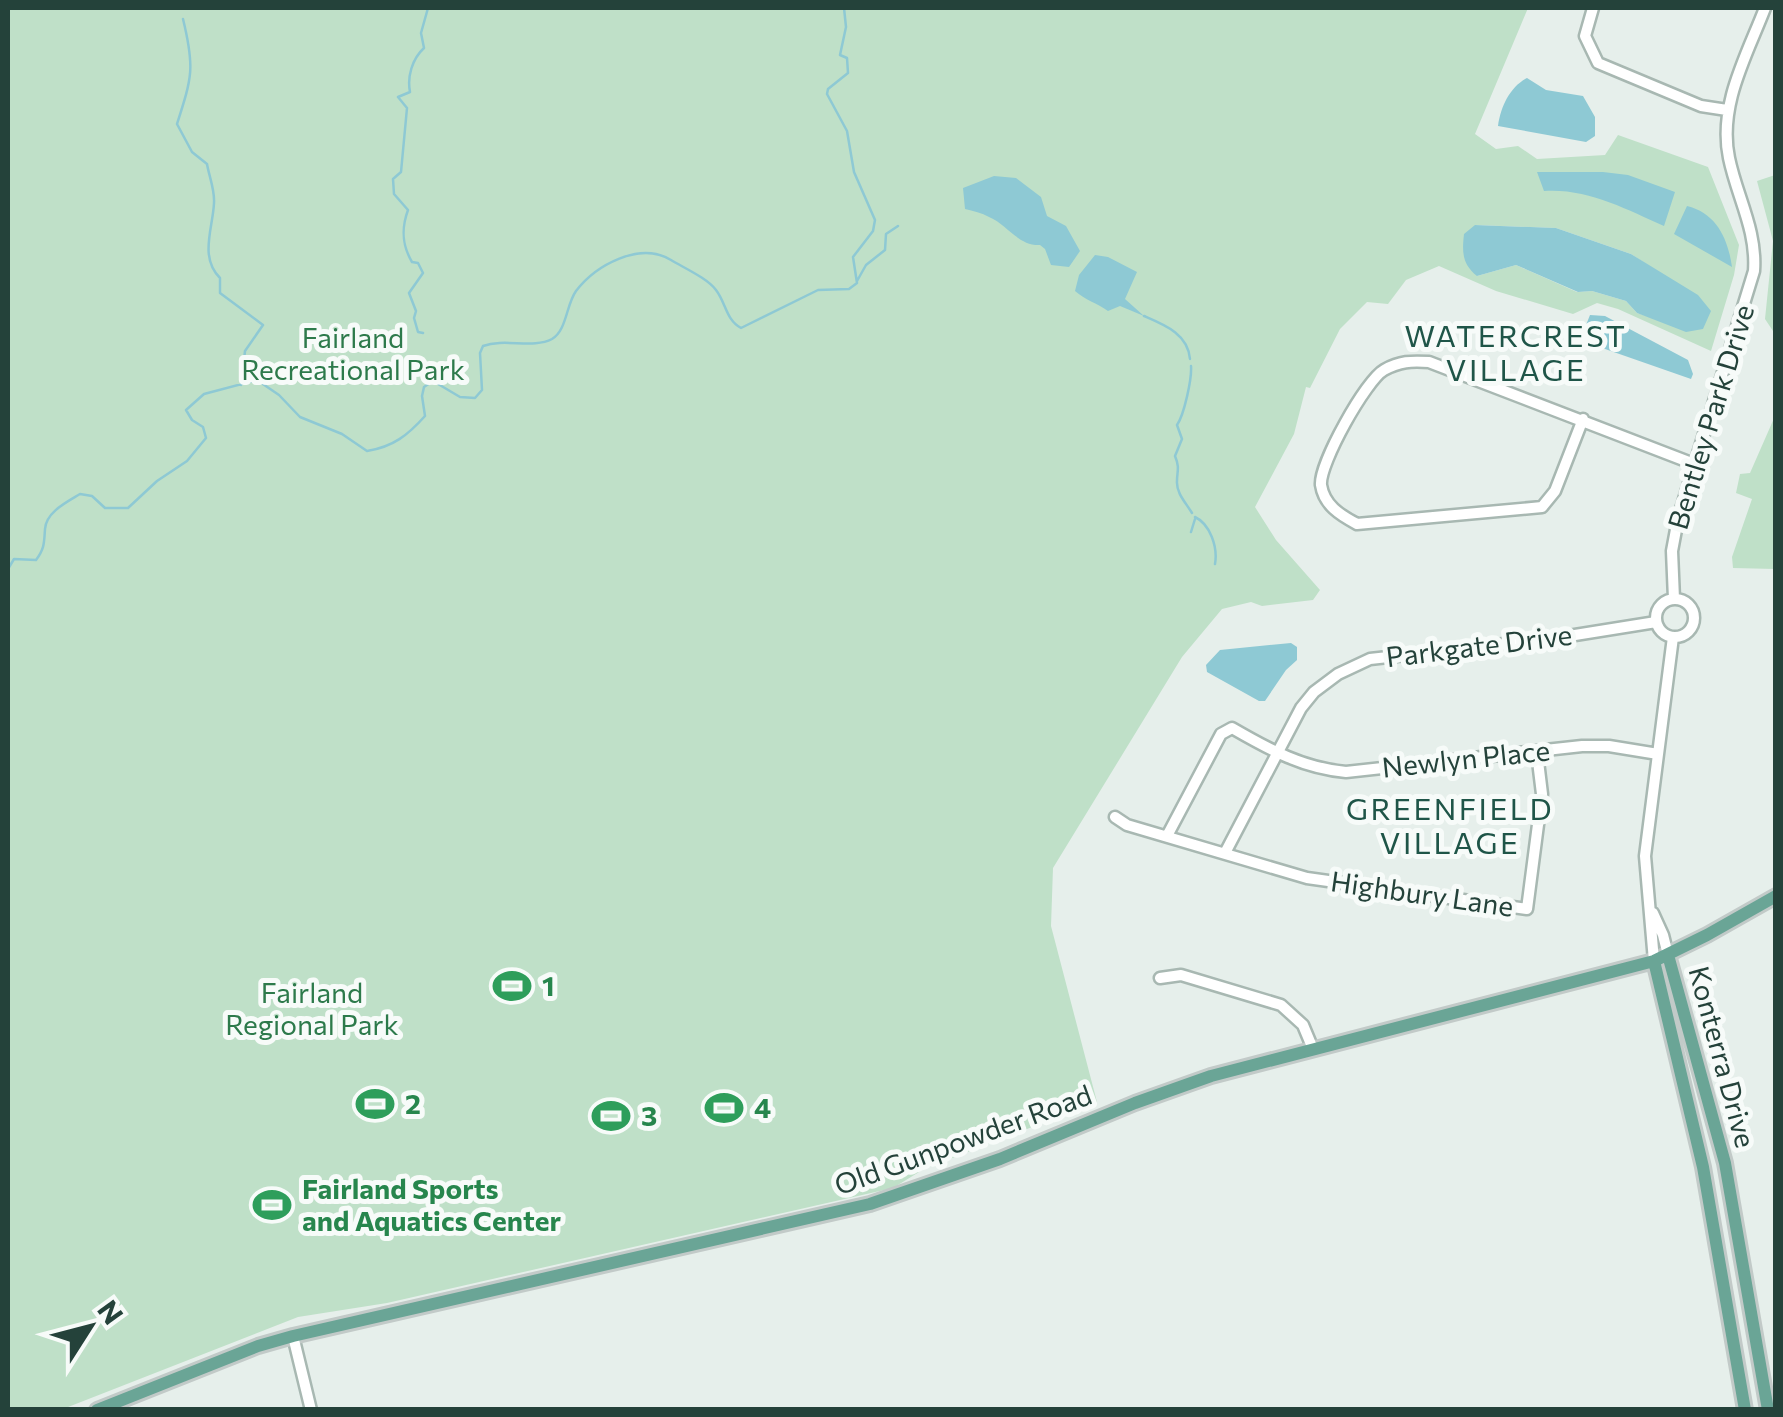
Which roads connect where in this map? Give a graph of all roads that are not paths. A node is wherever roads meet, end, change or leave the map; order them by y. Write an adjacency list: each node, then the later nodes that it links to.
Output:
1 (1593, 8): 3 (street)
2 (1765, 8): 3 (street, Bentley Park Drive)
3 (1727, 110): 5 (street, Bentley Park Drive)
4 (1583, 419): 4 (street); 5 (street)
5 (1694, 464): 6 (street, Bentley Park Drive)
6 (1674, 599): 7 (street); 8 (street)
7 (1656, 622): 8 (street); 10 (street, Parkgate Drive)
8 (1673, 637): 11 (street)
9 (1537, 753): 10 (street, Newlyn Place); 11 (street, Newlyn Place); 14 (street, Highbury Lane)
10 (1276, 754): 13 (street, Newlyn Place); 14 (street, Parkgate Drive)
11 (1658, 754): 16 (street)
12 (1114, 817): 13 (street)
13 (1166, 836): 14 (street)
14 (1225, 854)
15 (1776, 896): 17 (main road, Old Gunpowder Road)
16 (1650, 908): 17 (street); 18 (street)
17 (1668, 954): 18 (main road, Old Gunpowder Road); 25 (main road, Konterra Drive)
18 (1654, 961): 20 (main road, Old Gunpowder Road); 24 (main road, Konterra Drive)
19 (1160, 978): 20 (street)
20 (1313, 1048): 21 (main road, Old Gunpowder Road)
21 (293, 1336): 22 (main road, Old Gunpowder Road); 23 (street)
22 (97, 1410)
23 (311, 1410)
24 (1745, 1410)
25 (1768, 1410)

